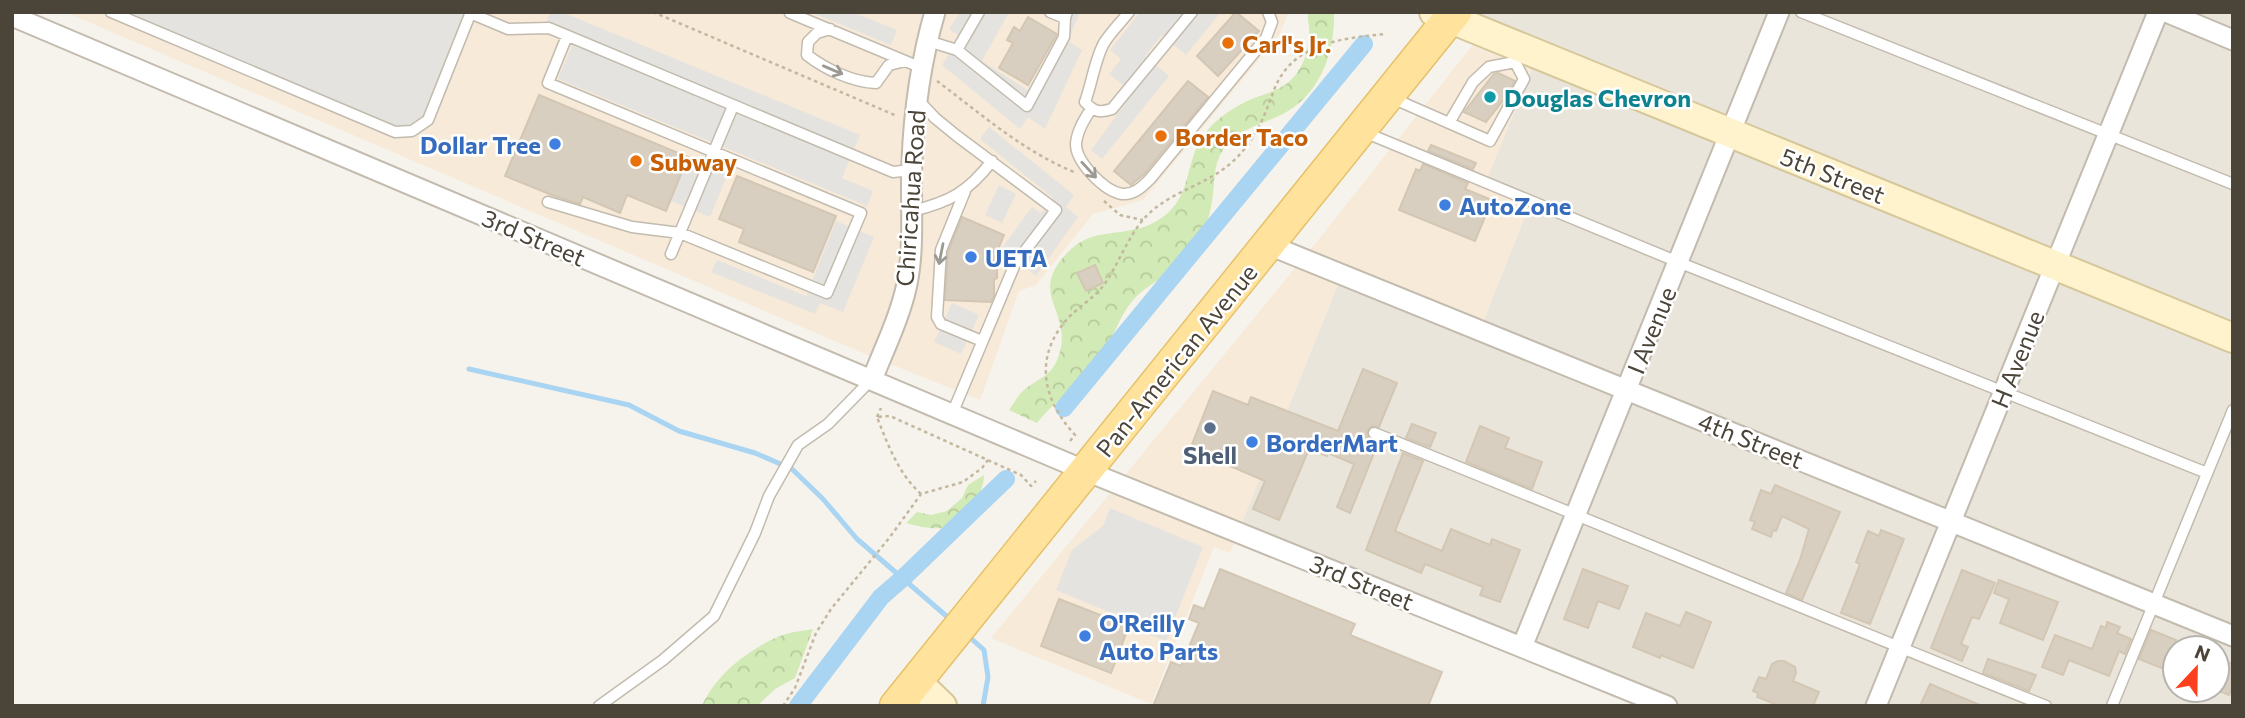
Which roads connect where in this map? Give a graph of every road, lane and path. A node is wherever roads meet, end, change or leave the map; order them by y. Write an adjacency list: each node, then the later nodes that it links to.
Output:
1 (111, 12): 13 (lane)
2 (653, 12): 30 (path)
3 (935, 12): 22 (street, Chiricahua Road)
4 (979, 12): 23 (lane)
5 (1050, 12): 16 (lane)
6 (1129, 12): 29 (lane)
7 (1192, 12): 29 (lane)
8 (1268, 12): 29 (lane, one-way to 8)
9 (1779, 12): 33 (street, I Avenue)
10 (1801, 12): 34 (lane)
11 (2158, 12): 34 (street, H Avenue)
12 (2166, 12): 21 (street)
13 (470, 13): 20 (lane)
14 (790, 13): 18 (lane)
15 (1446, 14): 24 (street, 5th Street); 26 (main road, Pan-American Avenue)
16 (1066, 15): 23 (lane)
17 (12, 16): 52 (street, 3rd Street)
18 (830, 29): 25 (lane); 25 (lane, one-way to 25)
19 (1386, 34): 44 (path)
20 (567, 36): 28 (lane); 35 (lane)
21 (2233, 40)
22 (928, 41): 23 (lane); 25 (street, Chiricahua Road)
23 (957, 50)
24 (1518, 55): 31 (lane); 31 (lane); 33 (street, 5th Street)
25 (920, 69): 27 (street, Chiricahua Road); 38 (path)
26 (1388, 96): 31 (lane); 32 (main road, Pan-American Avenue)
27 (917, 99): 36 (lane); 37 (street, Chiricahua Road)
28 (733, 106): 35 (lane); 37 (lane)
29 (1091, 109)
30 (900, 117)
31 (1449, 123)
32 (1360, 130): 46 (main road, Pan-American Avenue); 48 (lane)
33 (1730, 133): 48 (street, I Avenue); 49 (street, 5th Street)
34 (2108, 134): 39 (lane); 49 (street, H Avenue)
35 (714, 151): 45 (lane); 45 (lane)
36 (992, 161): 40 (lane); 51 (lane)
37 (912, 170): 43 (street, Chiricahua Road)
38 (1082, 178)
39 (2233, 184)
40 (965, 191): 43 (lane); 51 (lane, one-way to 51)
41 (1100, 195): 44 (path)
42 (548, 202): 45 (lane)
43 (911, 211): 52 (street, Chiricahua Road)
44 (1143, 220): 60 (path)
45 (680, 233): 47 (lane)
46 (1269, 245): 53 (street, 4th Street); 63 (main road, Pan-American Avenue)
47 (670, 254)
48 (1678, 262): 53 (street, I Avenue); 54 (lane)
49 (2055, 265): 50 (street, 5th Street); 54 (street, H Avenue)
50 (2233, 338)
51 (982, 341): 57 (lane)
52 (872, 380): 57 (street, 3rd Street); 75 (lane)
53 (1626, 390): 67 (street, I Avenue); 68 (street, 4th Street)
54 (2004, 391): 64 (lane); 68 (street, H Avenue)
55 (881, 408): 58 (path)
56 (2233, 410): 64 (lane)
57 (952, 414): 61 (street, 3rd Street)
58 (877, 417): 62 (path); 66 (path)
59 (1374, 433): 67 (lane)
60 (1070, 441)
61 (1056, 458): 63 (street, 3rd Street); 69 (street)
62 (988, 460): 65 (path); 66 (path)
63 (1086, 471): 69 (main road, Pan-American Avenue); 72 (street, 3rd Street)
64 (2207, 473): 70 (lane)
65 (1037, 481)
66 (922, 494): 76 (path)
67 (1576, 514): 72 (street, I Avenue); 73 (lane)
68 (1951, 522): 70 (street, 4th Street); 73 (street, H Avenue)
69 (1042, 525): 74 (main road, Pan-American Avenue)
70 (2154, 604): 71 (street, 4th Street); 82 (lane)
71 (2233, 636)
72 (1522, 647): 79 (street, 3rd Street)
73 (1899, 648): 80 (street, H Avenue); 81 (lane)
74 (916, 681): 77 (main road, Pan-American Avenue); 78 (street)
75 (599, 706)
76 (783, 706)
77 (896, 706)
78 (942, 706)
79 (1667, 706)
80 (1876, 706)
81 (2046, 706)
82 (2112, 706)

